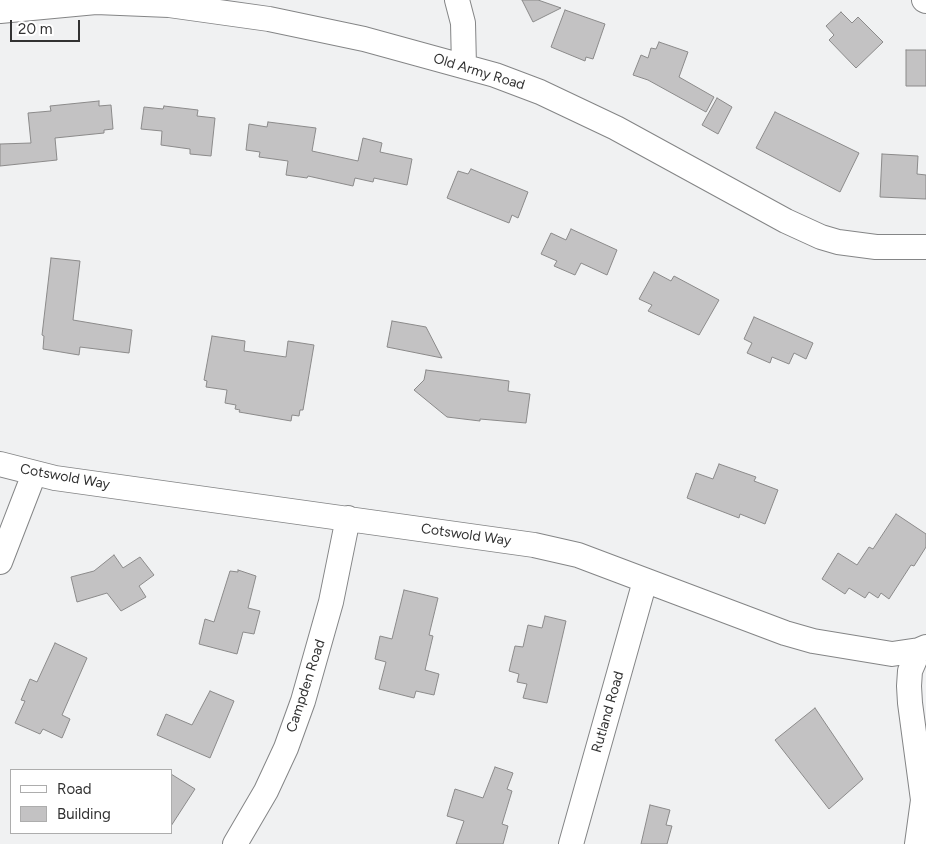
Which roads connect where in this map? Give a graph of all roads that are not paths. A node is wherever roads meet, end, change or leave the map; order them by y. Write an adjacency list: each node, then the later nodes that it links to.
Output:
1 (457, 0): 3 (street)
2 (0, 10): 3 (street, Old Army Road)
3 (464, 66): 4 (street, Old Army Road)
4 (926, 247)
5 (0, 464): 6 (street, Cotswold Way)
6 (34, 474): 7 (street, Cotswold Way); 8 (street)
7 (348, 518): 9 (street, Cotswold Way); 11 (street, Campden Road)
8 (0, 562)
9 (645, 581): 10 (street, Cotswold Way); 12 (street, Rutland Road)
10 (922, 649): 13 (street)
11 (235, 844)
12 (571, 844)
13 (917, 844)

